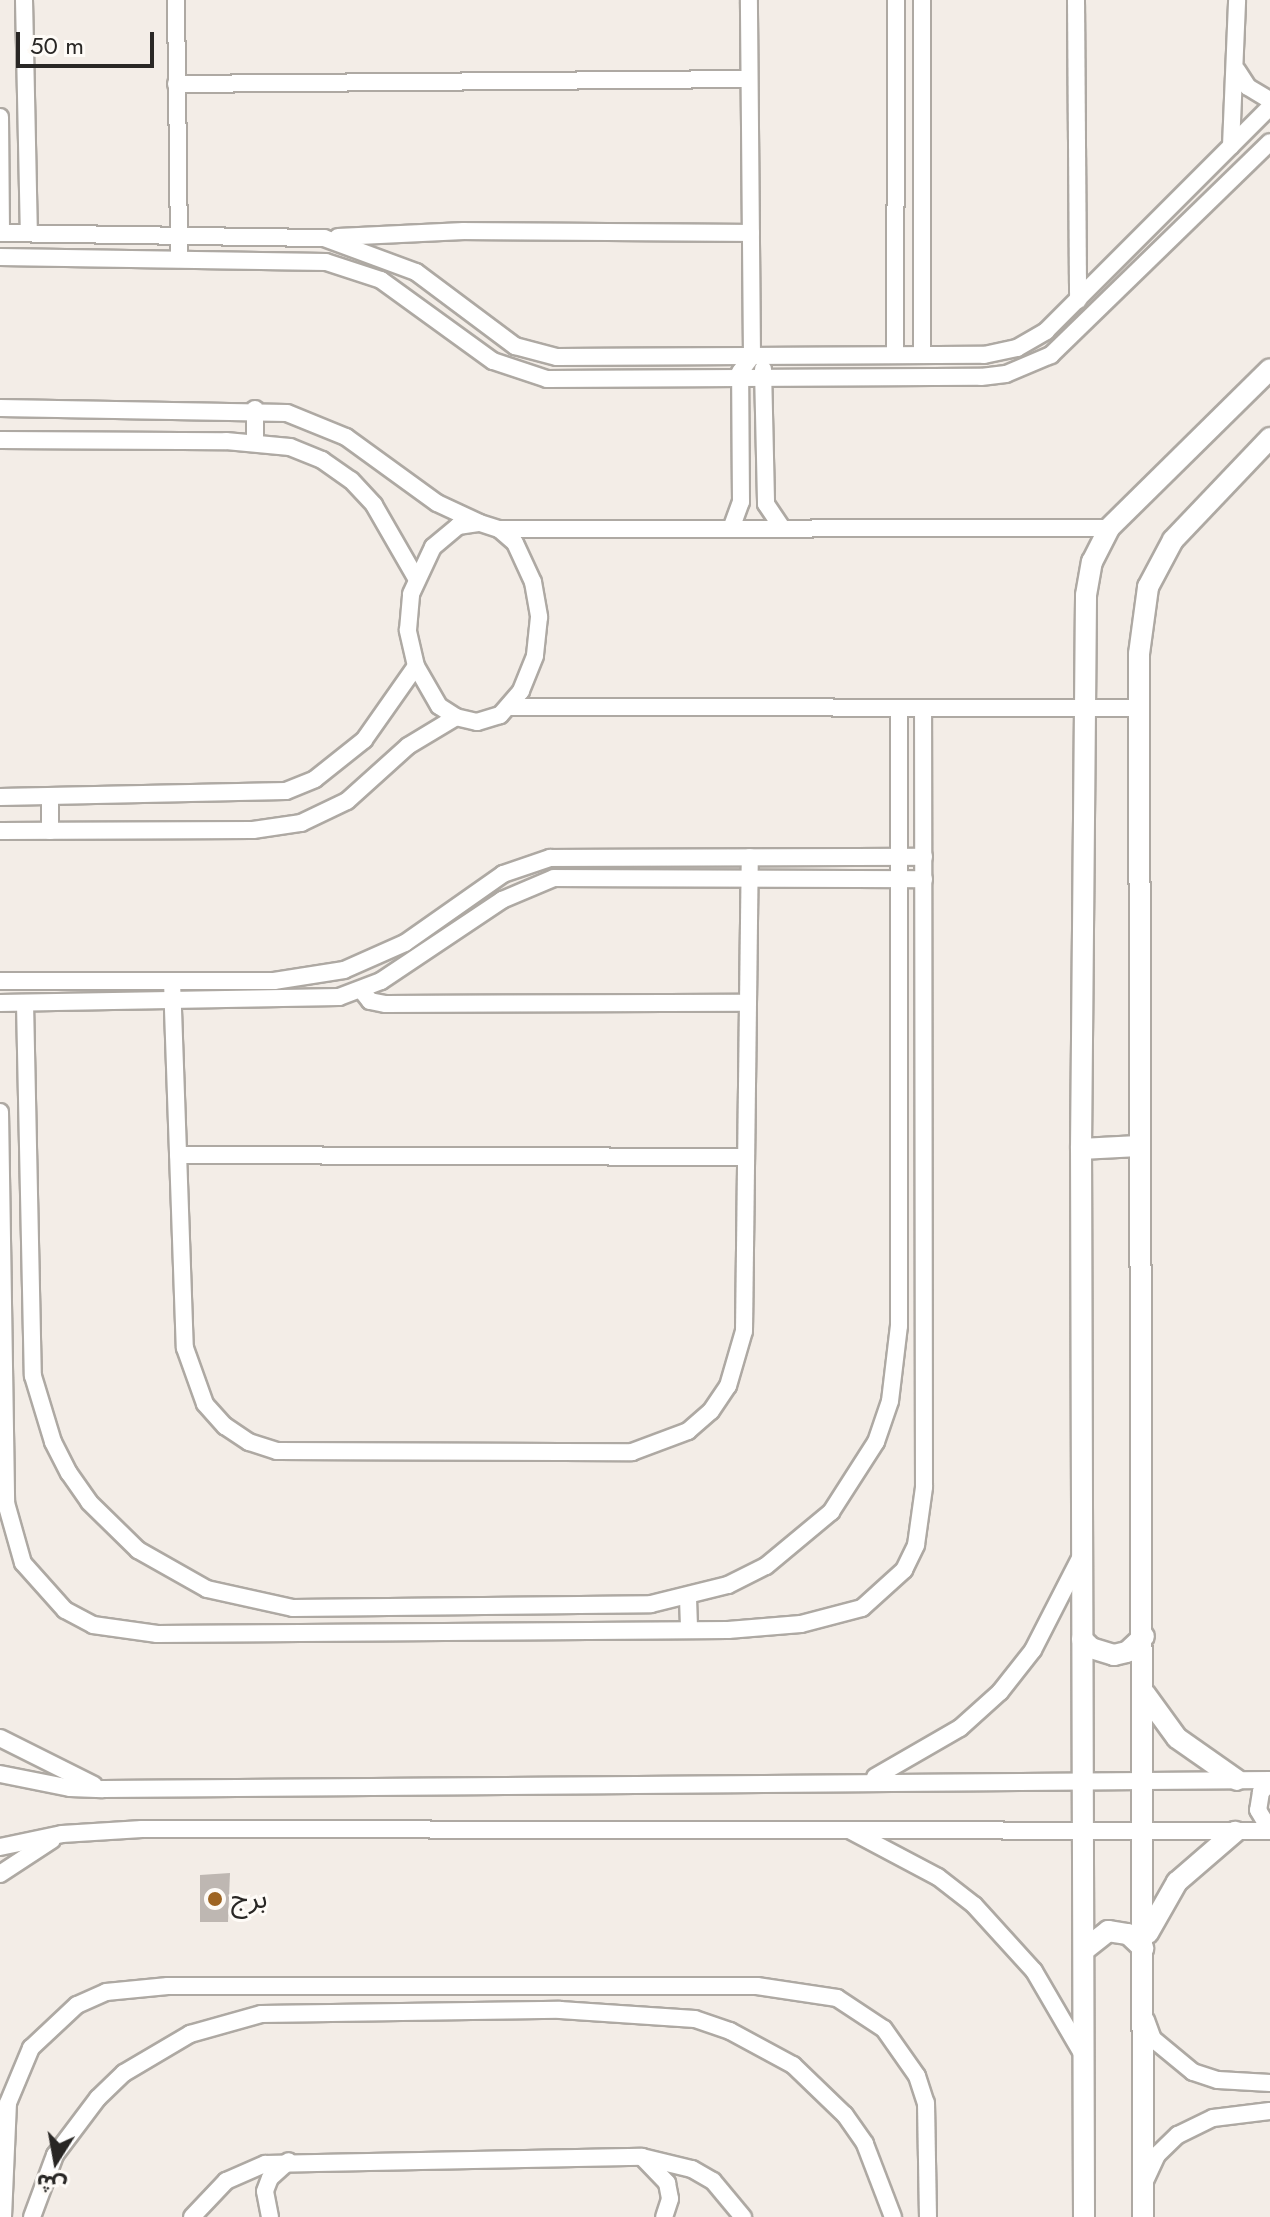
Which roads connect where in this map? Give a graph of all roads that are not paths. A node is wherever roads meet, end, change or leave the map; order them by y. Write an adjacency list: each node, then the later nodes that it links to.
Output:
1 (24, 0): 21 (street)
2 (176, 0): 10 (street)
3 (749, 0): 9 (street)
4 (896, 0): 29 (street)
5 (922, 0): 30 (street)
6 (1076, 0): 27 (street)
7 (1237, 0): 8 (street)
8 (1237, 70): 11 (street); 15 (street)
9 (749, 79): 10 (street); 23 (street)
10 (176, 84): 22 (street)
11 (1270, 100)
12 (1270, 107): 15 (street)
13 (0, 117): 20 (street)
14 (1270, 142): 17 (street)
15 (1231, 146): 16 (street)
16 (1197, 180): 17 (street); 18 (street)
17 (1216, 196): 19 (street)
18 (1175, 202): 19 (street); 27 (street)
19 (1193, 218): 33 (street)
20 (0, 233): 21 (street)
21 (29, 233): 22 (street)
22 (178, 233): 24 (street); 26 (street)
23 (751, 233): 24 (street); 31 (street)
24 (324, 238): 31 (street)
25 (0, 257): 26 (street)
26 (179, 257): 34 (street)
27 (1078, 300): 28 (street)
28 (1001, 352): 30 (street); 33 (street)
29 (895, 355): 30 (street); 31 (street)
30 (922, 355)
31 (752, 356): 34 (street); 35 (street)
32 (1270, 369): 42 (street)
33 (1006, 374): 35 (street)
34 (739, 378): 35 (street); 44 (street)
35 (765, 378): 45 (street)
36 (0, 408): 37 (street)
37 (255, 409): 40 (street); 41 (street)
38 (1270, 438): 49 (street)
39 (0, 440): 40 (street)
40 (255, 442): 46 (street)
41 (480, 523): 43 (street); 46 (street)
42 (1109, 528): 45 (street); 50 (street)
43 (499, 529): 44 (street); 48 (street)
44 (731, 529): 45 (street)
45 (783, 529)
46 (416, 578): 47 (street)
47 (416, 666): 53 (street); 54 (street)
48 (510, 707): 51 (street); 53 (street)
49 (1138, 708): 50 (street); 72 (street)
50 (1082, 709): 52 (street); 73 (street)
51 (899, 710): 52 (street); 59 (street)
52 (923, 710): 60 (street)
53 (456, 717): 57 (street)
54 (50, 796): 55 (street); 57 (street)
55 (0, 797)
56 (0, 831): 57 (street)
57 (50, 831)
58 (750, 857): 59 (street); 61 (street); 65 (street)
59 (899, 857): 60 (street); 62 (street)
60 (924, 857): 63 (street)
61 (750, 878): 62 (street); 66 (street); 70 (street)
62 (899, 879): 63 (street); 79 (street)
63 (924, 879): 81 (street)
64 (0, 981): 65 (street)
65 (172, 981): 69 (street)
66 (362, 991): 69 (street); 70 (street)
67 (0, 1003): 68 (street)
68 (25, 1003): 69 (street); 77 (street)
69 (173, 1003): 74 (street)
70 (748, 1003): 75 (street)
71 (0, 1112): 76 (street)
72 (1138, 1146): 73 (street); 83 (street)
73 (1081, 1149): 78 (street)
74 (178, 1155): 75 (street); 75 (street)
75 (746, 1157)
76 (4, 1347): 77 (street); 82 (street)
77 (32, 1348): 80 (street)
78 (1082, 1553): 84 (street); 90 (street)
79 (688, 1598): 80 (street); 81 (street)
80 (469, 1607): 82 (street)
81 (689, 1630): 82 (street)
82 (470, 1631)
83 (1144, 1636): 84 (street); 85 (street)
84 (1082, 1639): 89 (street)
85 (1145, 1693): 88 (street); 91 (street)
86 (0, 1738): 93 (street)
87 (0, 1774): 93 (street)
88 (1145, 1778): 89 (street); 91 (street); 95 (street)
89 (1083, 1779): 90 (street); 97 (street)
90 (868, 1780): 93 (street)
91 (1237, 1780): 92 (street)
92 (1270, 1781): 96 (street)
93 (103, 1789)
94 (846, 1829): 97 (street); 99 (street); 107 (street)
95 (1145, 1830): 97 (street); 98 (street); 102 (street)
96 (1270, 1830): 98 (street)
97 (1083, 1831): 103 (street)
98 (1235, 1832): 102 (street)
99 (62, 1834): 100 (street); 101 (street)
100 (0, 1847)
101 (0, 1874)
102 (1143, 1948): 103 (street); 106 (street)
103 (1084, 1950): 107 (street)
104 (361, 1986): 105 (street); 115 (street); 122 (street)
105 (363, 2010): 116 (street); 121 (street)
106 (1144, 2015): 108 (street); 114 (street)
107 (1084, 2058): 123 (street)
108 (1270, 2083)
109 (1270, 2090): 110 (street)
110 (1270, 2103)
111 (1270, 2111): 114 (street)
112 (642, 2157): 113 (street); 119 (street); 120 (street)
113 (290, 2161): 117 (street); 118 (street)
114 (1143, 2184): 124 (street)
115 (3, 2217)
116 (32, 2217)
117 (192, 2217)
118 (270, 2217)
119 (664, 2217)
120 (743, 2217)
121 (893, 2217)
122 (928, 2217)
123 (1084, 2217)
124 (1143, 2217)

